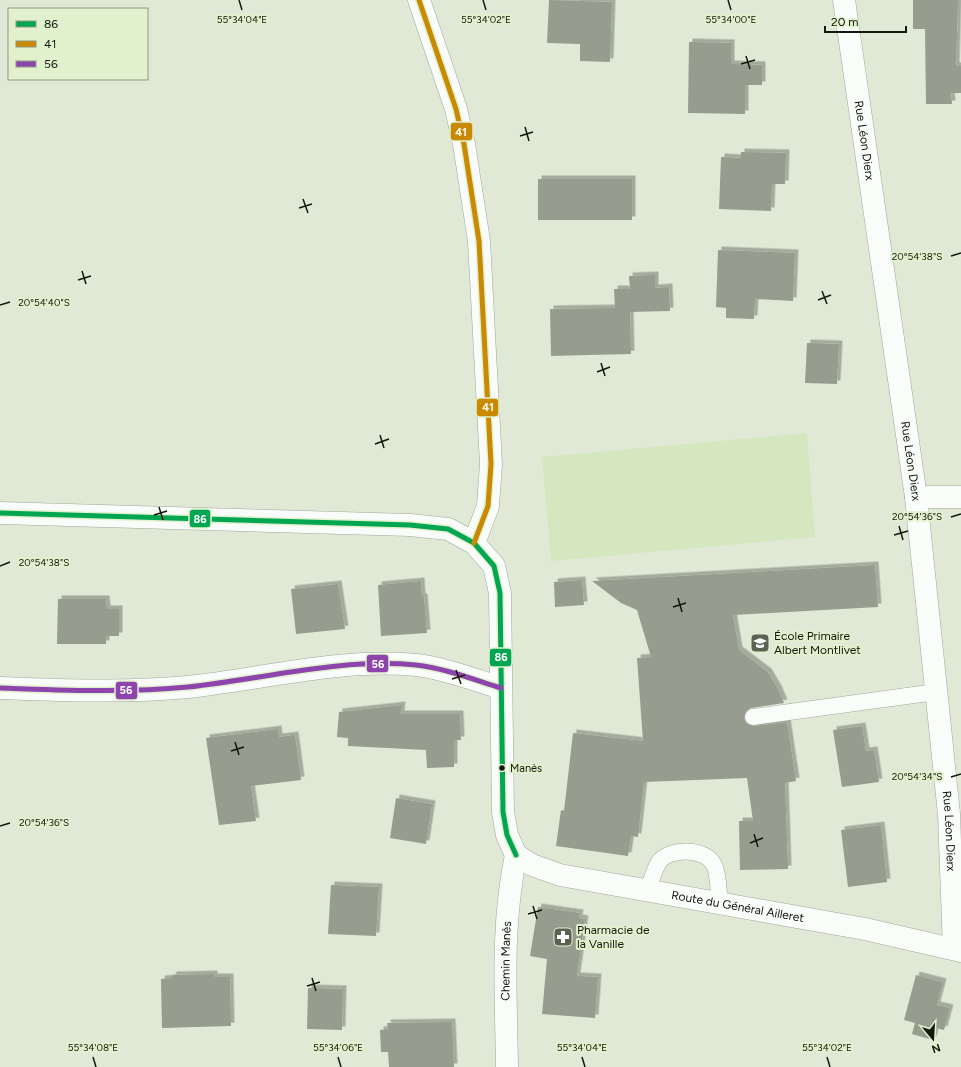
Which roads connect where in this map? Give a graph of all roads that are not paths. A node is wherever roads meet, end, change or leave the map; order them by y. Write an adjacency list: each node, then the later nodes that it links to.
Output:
1 (419, 0): 6 (street)
2 (844, 0): 4 (street, Rue Léon Dierx)
3 (961, 496): 4 (street)
4 (916, 497): 9 (street, Rue Léon Dierx)
5 (0, 513): 6 (street)
6 (474, 543): 8 (street)
7 (0, 688): 8 (street)
8 (501, 688): 12 (street)
9 (936, 692): 10 (lane); 11 (street, Rue Léon Dierx)
10 (753, 717)
11 (955, 814): 15 (street, Rue Léon Dierx)
12 (516, 855): 13 (street, Route du Général Ailleret); 16 (street, Chemin Manès)
13 (647, 891): 14 (street, Route du Général Ailleret); 14 (lane)
14 (720, 902): 15 (street, Route du Général Ailleret)
15 (957, 950)
16 (507, 1067)

